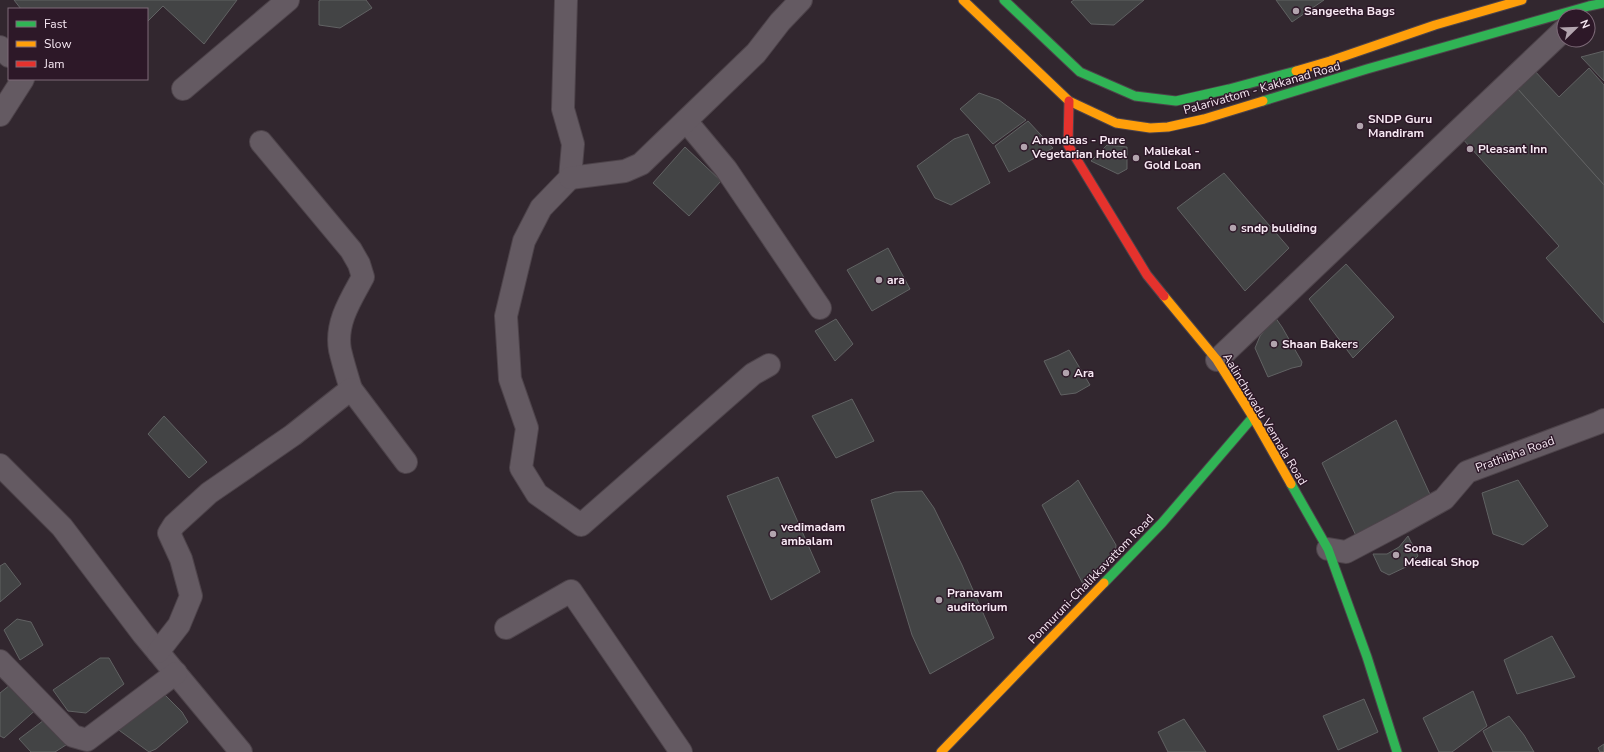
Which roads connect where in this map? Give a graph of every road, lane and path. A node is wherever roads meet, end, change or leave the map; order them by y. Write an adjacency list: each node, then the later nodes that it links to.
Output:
1 (288, 0): 12 (street)
2 (566, 0): 17 (street)
3 (801, 0): 15 (street)
4 (963, 0): 13 (main road, Palarivattom - Kakkanad Road)
5 (1004, 0): 6 (main road, Palarivattom - Kakkanad Road)
6 (1522, 0)
7 (1590, 6): 13 (main road, Palarivattom - Kakkanad Road)
8 (1556, 38): 19 (street)
9 (0, 47): 10 (street)
10 (8, 55)
11 (22, 80): 14 (street)
12 (183, 89)
13 (1069, 101): 19 (main road, Aalinchuvadu Vennala Road)
14 (0, 115)
15 (686, 121): 17 (street); 18 (street)
16 (261, 142): 21 (street)
17 (570, 178): 20 (street)
18 (820, 308)
19 (1217, 360): 22 (main road, Aalinchuvadu Vennala Road)
20 (769, 365)
21 (351, 389): 24 (street); 28 (street)
22 (1253, 417): 26 (main road, Aalinchuvadu Vennala Road); 33 (main road, Ponnuruni-Chalikkavattom Road)
23 (1604, 420): 26 (street, Prathibha Road)
24 (406, 462)
25 (0, 465): 28 (street)
26 (1328, 549): 34 (main road, Aalinchuvadu Vennala Road)
27 (506, 628): 32 (street)
28 (158, 652): 30 (street)
29 (0, 661): 30 (street)
30 (176, 673): 31 (street)
31 (241, 752)
32 (681, 752)
33 (941, 752)
34 (1397, 752)

